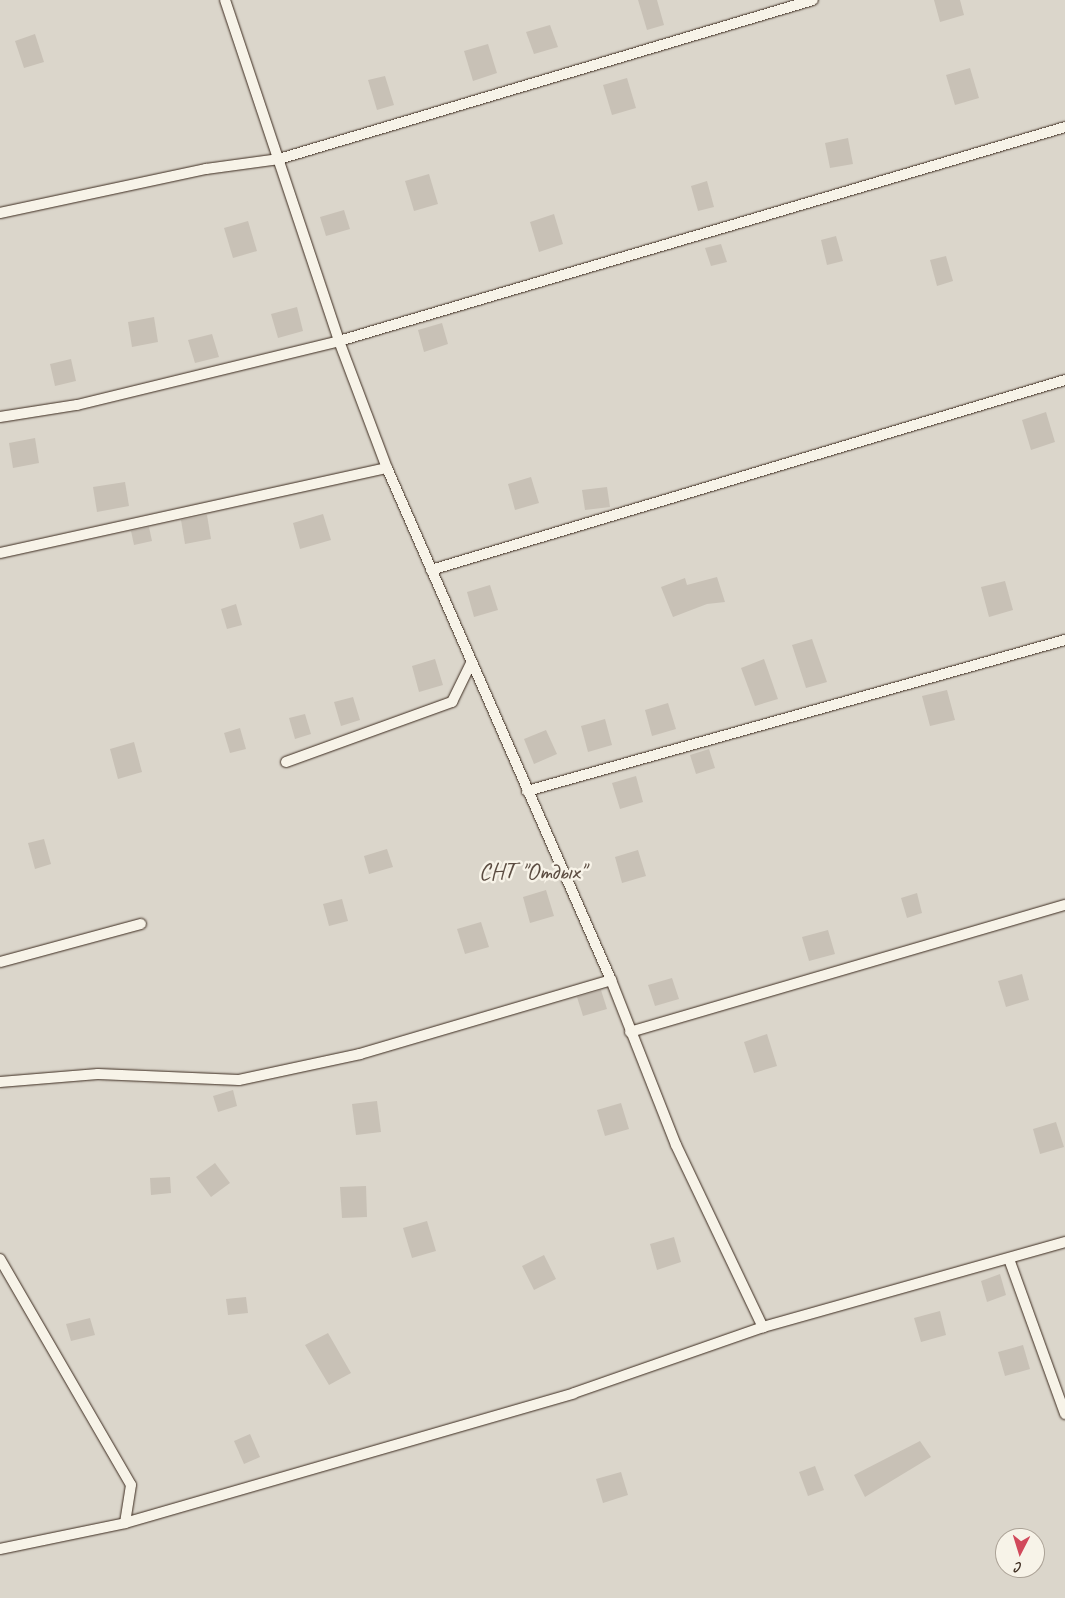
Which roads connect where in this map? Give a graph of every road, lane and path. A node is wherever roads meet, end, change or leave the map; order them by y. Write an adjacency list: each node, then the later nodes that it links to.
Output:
1 (225, 0): 4 (lane)
2 (813, 0): 4 (lane)
3 (1065, 127): 6 (lane)
4 (279, 160): 5 (lane); 6 (lane)
5 (0, 214)
6 (339, 341): 8 (lane); 9 (lane)
7 (1065, 380): 11 (lane)
8 (0, 417)
9 (387, 468): 10 (lane); 11 (lane)
10 (0, 553)
11 (431, 570): 13 (lane)
12 (1065, 640): 15 (lane)
13 (471, 663): 14 (lane); 15 (lane)
14 (286, 762)
15 (527, 791): 19 (lane)
16 (1065, 905): 20 (lane)
17 (141, 924): 18 (lane)
18 (0, 962)
19 (611, 980): 20 (lane); 21 (lane)
20 (630, 1032): 25 (lane)
21 (0, 1082)
22 (1065, 1242): 24 (lane)
23 (0, 1259): 27 (lane)
24 (1009, 1259): 25 (lane); 26 (lane)
25 (764, 1327): 27 (lane)
26 (1065, 1414)
27 (125, 1523): 28 (lane)
28 (0, 1549)

